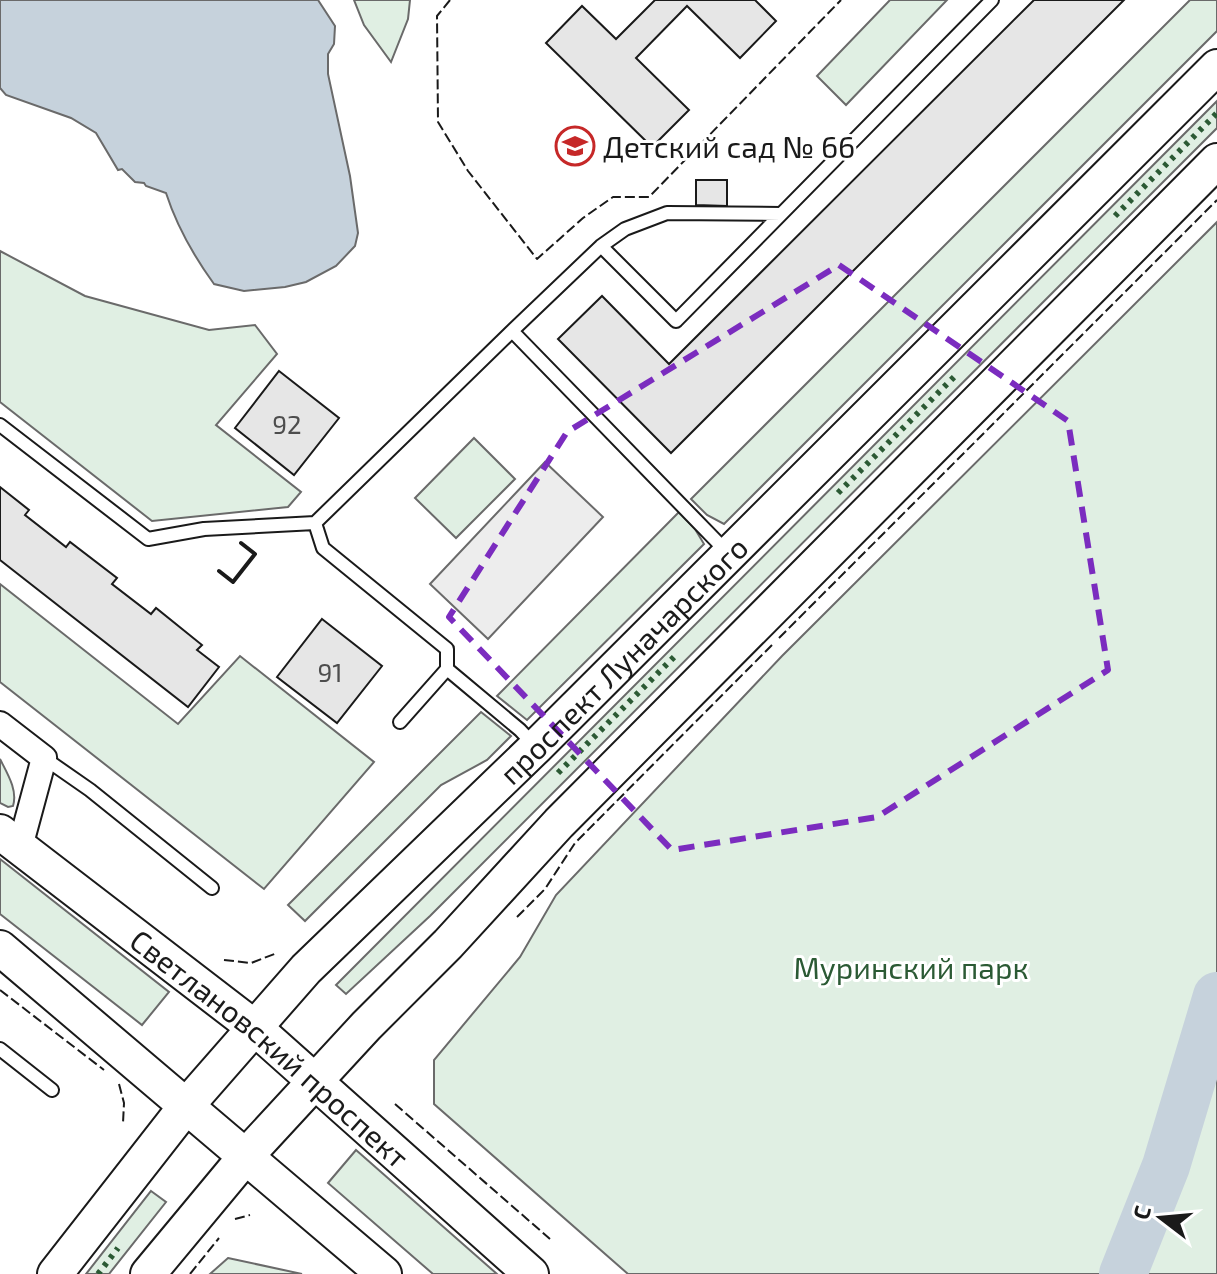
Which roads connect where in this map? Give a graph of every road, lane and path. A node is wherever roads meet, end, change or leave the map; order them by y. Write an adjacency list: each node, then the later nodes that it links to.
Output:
1 (992, 0): 4 (lane)
2 (1217, 67): 9 (main road, проспект Луначарского)
3 (1217, 161): 20 (main road)
4 (781, 214): 5 (lane); 5 (lane)
5 (601, 246): 6 (lane)
6 (512, 331): 8 (lane); 9 (lane)
7 (0, 425): 8 (lane)
8 (315, 523): 10 (lane)
9 (729, 554): 13 (main road, проспект Луначарского)
10 (447, 669): 11 (lane); 13 (lane)
11 (400, 722)
12 (0, 724): 14 (street)
13 (536, 747): 18 (main road, проспект Луначарского)
14 (44, 758): 15 (street); 16 (lane)
15 (10, 840): 18 (main road, Светлановский проспект)
16 (212, 888)
17 (0, 948): 22 (main road)
18 (255, 1028): 20 (main road, Светлановский проспект); 22 (main road, проспект Луначарского)
19 (0, 1049): 21 (lane)
20 (315, 1081): 23 (main road); 27 (main road, Светлановский проспект)
21 (52, 1090)
22 (187, 1105): 23 (main road); 24 (main road, проспект Луначарского)
23 (246, 1156): 25 (main road); 26 (main road)
24 (55, 1274)
25 (148, 1274)
26 (384, 1274)
27 (531, 1274)

